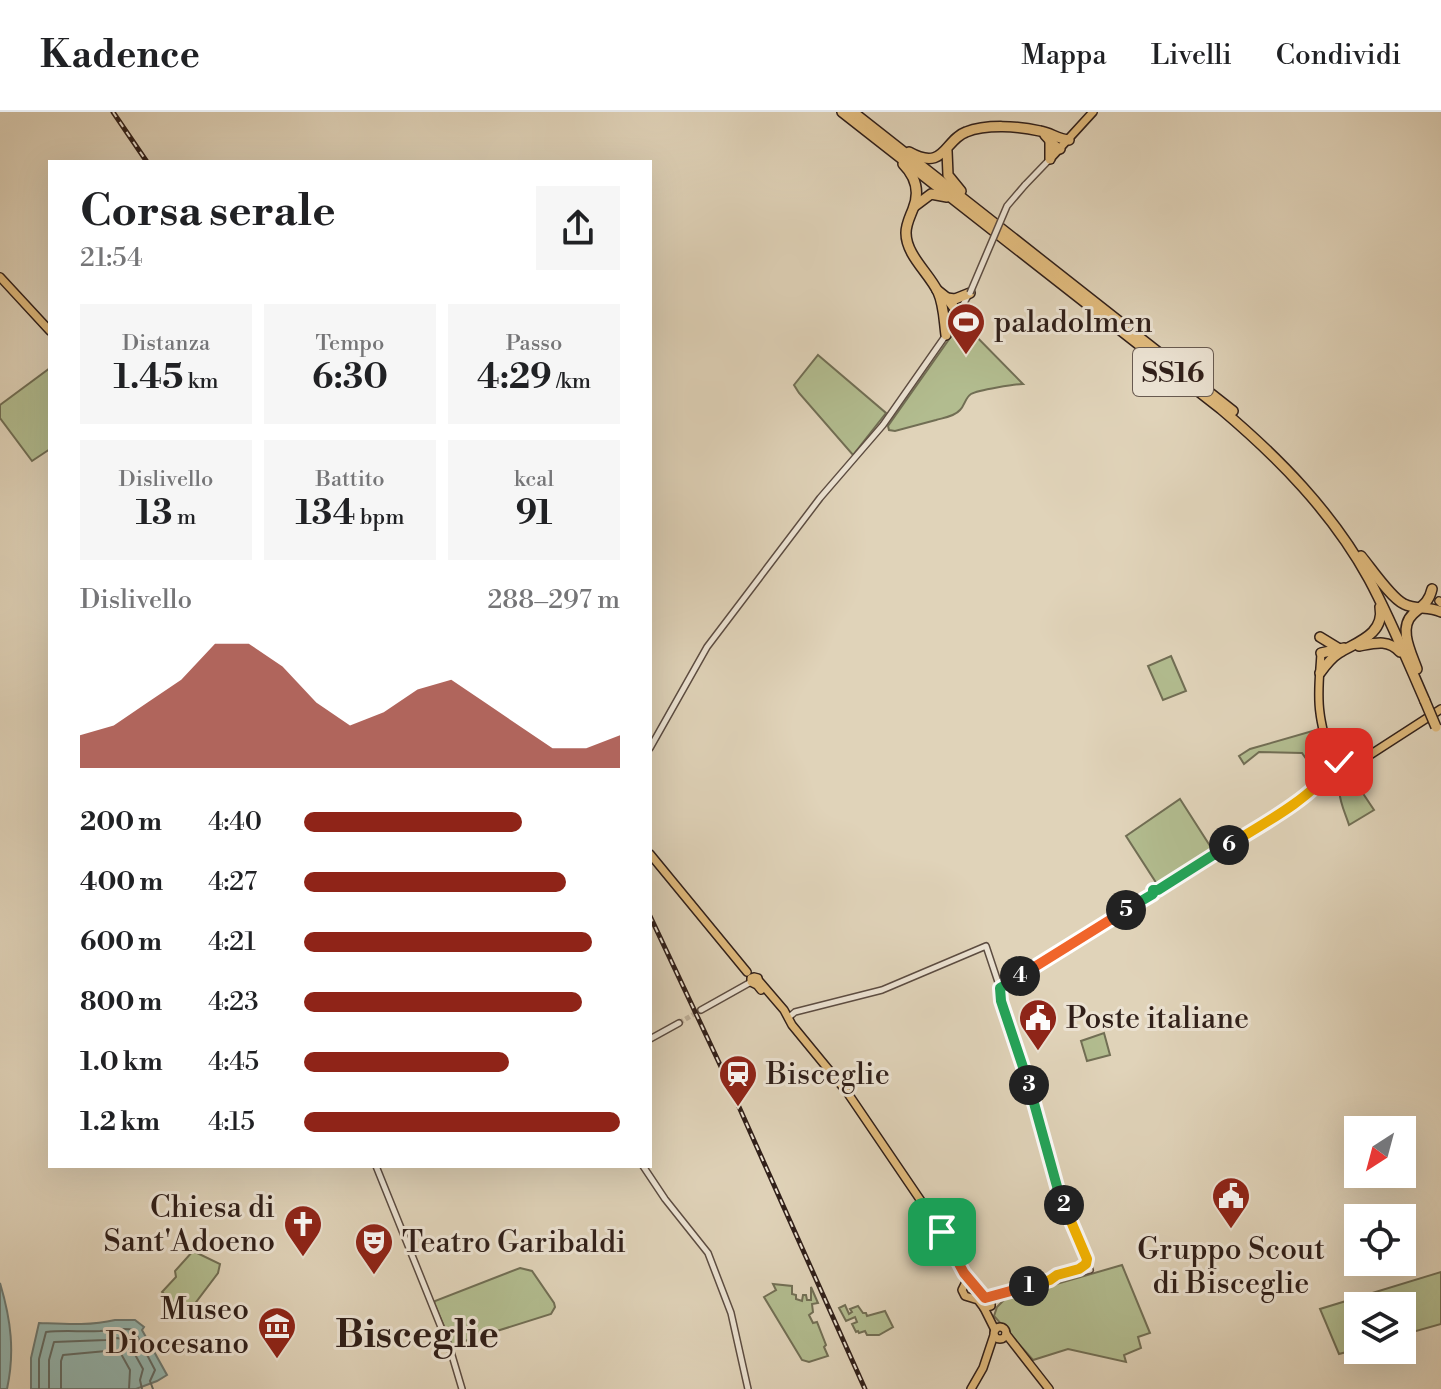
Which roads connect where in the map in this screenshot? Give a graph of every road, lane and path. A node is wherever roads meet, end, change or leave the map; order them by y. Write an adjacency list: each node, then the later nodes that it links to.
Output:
1 (842, 112): 4 (highway, SS16)
2 (853, 112): 5 (highway, SS16)
3 (1093, 112): 7 (main road)
4 (868, 133): 11 (highway); 12 (highway, SS16)
5 (889, 140): 9 (highway); 13 (highway, SS16)
6 (1053, 140): 7 (highway); 8 (highway); 9 (highway); 10 (highway)
7 (1069, 140): 8 (main road)
8 (1060, 149): 10 (main road)
9 (947, 151): 13 (highway)
10 (1050, 159): 15 (street, bridge)
11 (915, 206): 12 (highway); 16 (highway)
12 (964, 208): 22 (highway, SS16)
13 (988, 218): 20 (highway, SS16)
14 (0, 277): 18 (main road)
15 (970, 293): 16 (highway); 17 (street)
16 (944, 300): 17 (highway); 19 (highway)
17 (959, 314): 19 (street)
18 (48, 329)
19 (946, 335): 35 (street)
20 (1361, 556): 24 (highway); 30 (highway, SS16)
21 (1432, 589): 24 (highway)
22 (1378, 596): 27 (highway); 30 (highway, SS16)
23 (1440, 602): 24 (highway)
24 (1427, 605): 25 (highway); 30 (highway)
25 (1441, 612)
26 (1320, 637): 28 (highway)
27 (1351, 647): 28 (highway); 30 (highway)
28 (1338, 651): 29 (highway); 31 (highway)
29 (1321, 653): 31 (main road)
30 (1414, 669): 33 (highway, SS16)
31 (1320, 673): 36 (main road)
32 (1441, 709): 38 (main road)
33 (1439, 724): 34 (highway, SS16)
34 (1441, 737)
35 (652, 744)
36 (1327, 749): 37 (main road); 40 (main road)
37 (1332, 757): 39 (main road); 40 (main road)
38 (1359, 762): 39 (main road); 40 (main road)
39 (1348, 764): 40 (main road)
40 (1332, 775): 43 (street)
41 (652, 856): 42 (main road)
42 (753, 979): 44 (street); 45 (main road)
43 (1000, 988): 45 (street); 50 (street)
44 (701, 1010)
45 (788, 1018): 52 (main road)
46 (679, 1023): 47 (street)
47 (652, 1038)
48 (377, 1168): 57 (street)
49 (644, 1168): 58 (street)
50 (1087, 1259): 51 (street); 51 (street)
51 (1050, 1280): 53 (street)
52 (968, 1285): 54 (main road); 55 (main road)
53 (1004, 1294): 54 (street); 55 (street)
54 (985, 1298): 55 (main road)
55 (989, 1306): 56 (main road)
56 (1001, 1335): 59 (main road); 60 (main road)
57 (462, 1389)
58 (748, 1389)
59 (971, 1389)
60 (1049, 1389)

